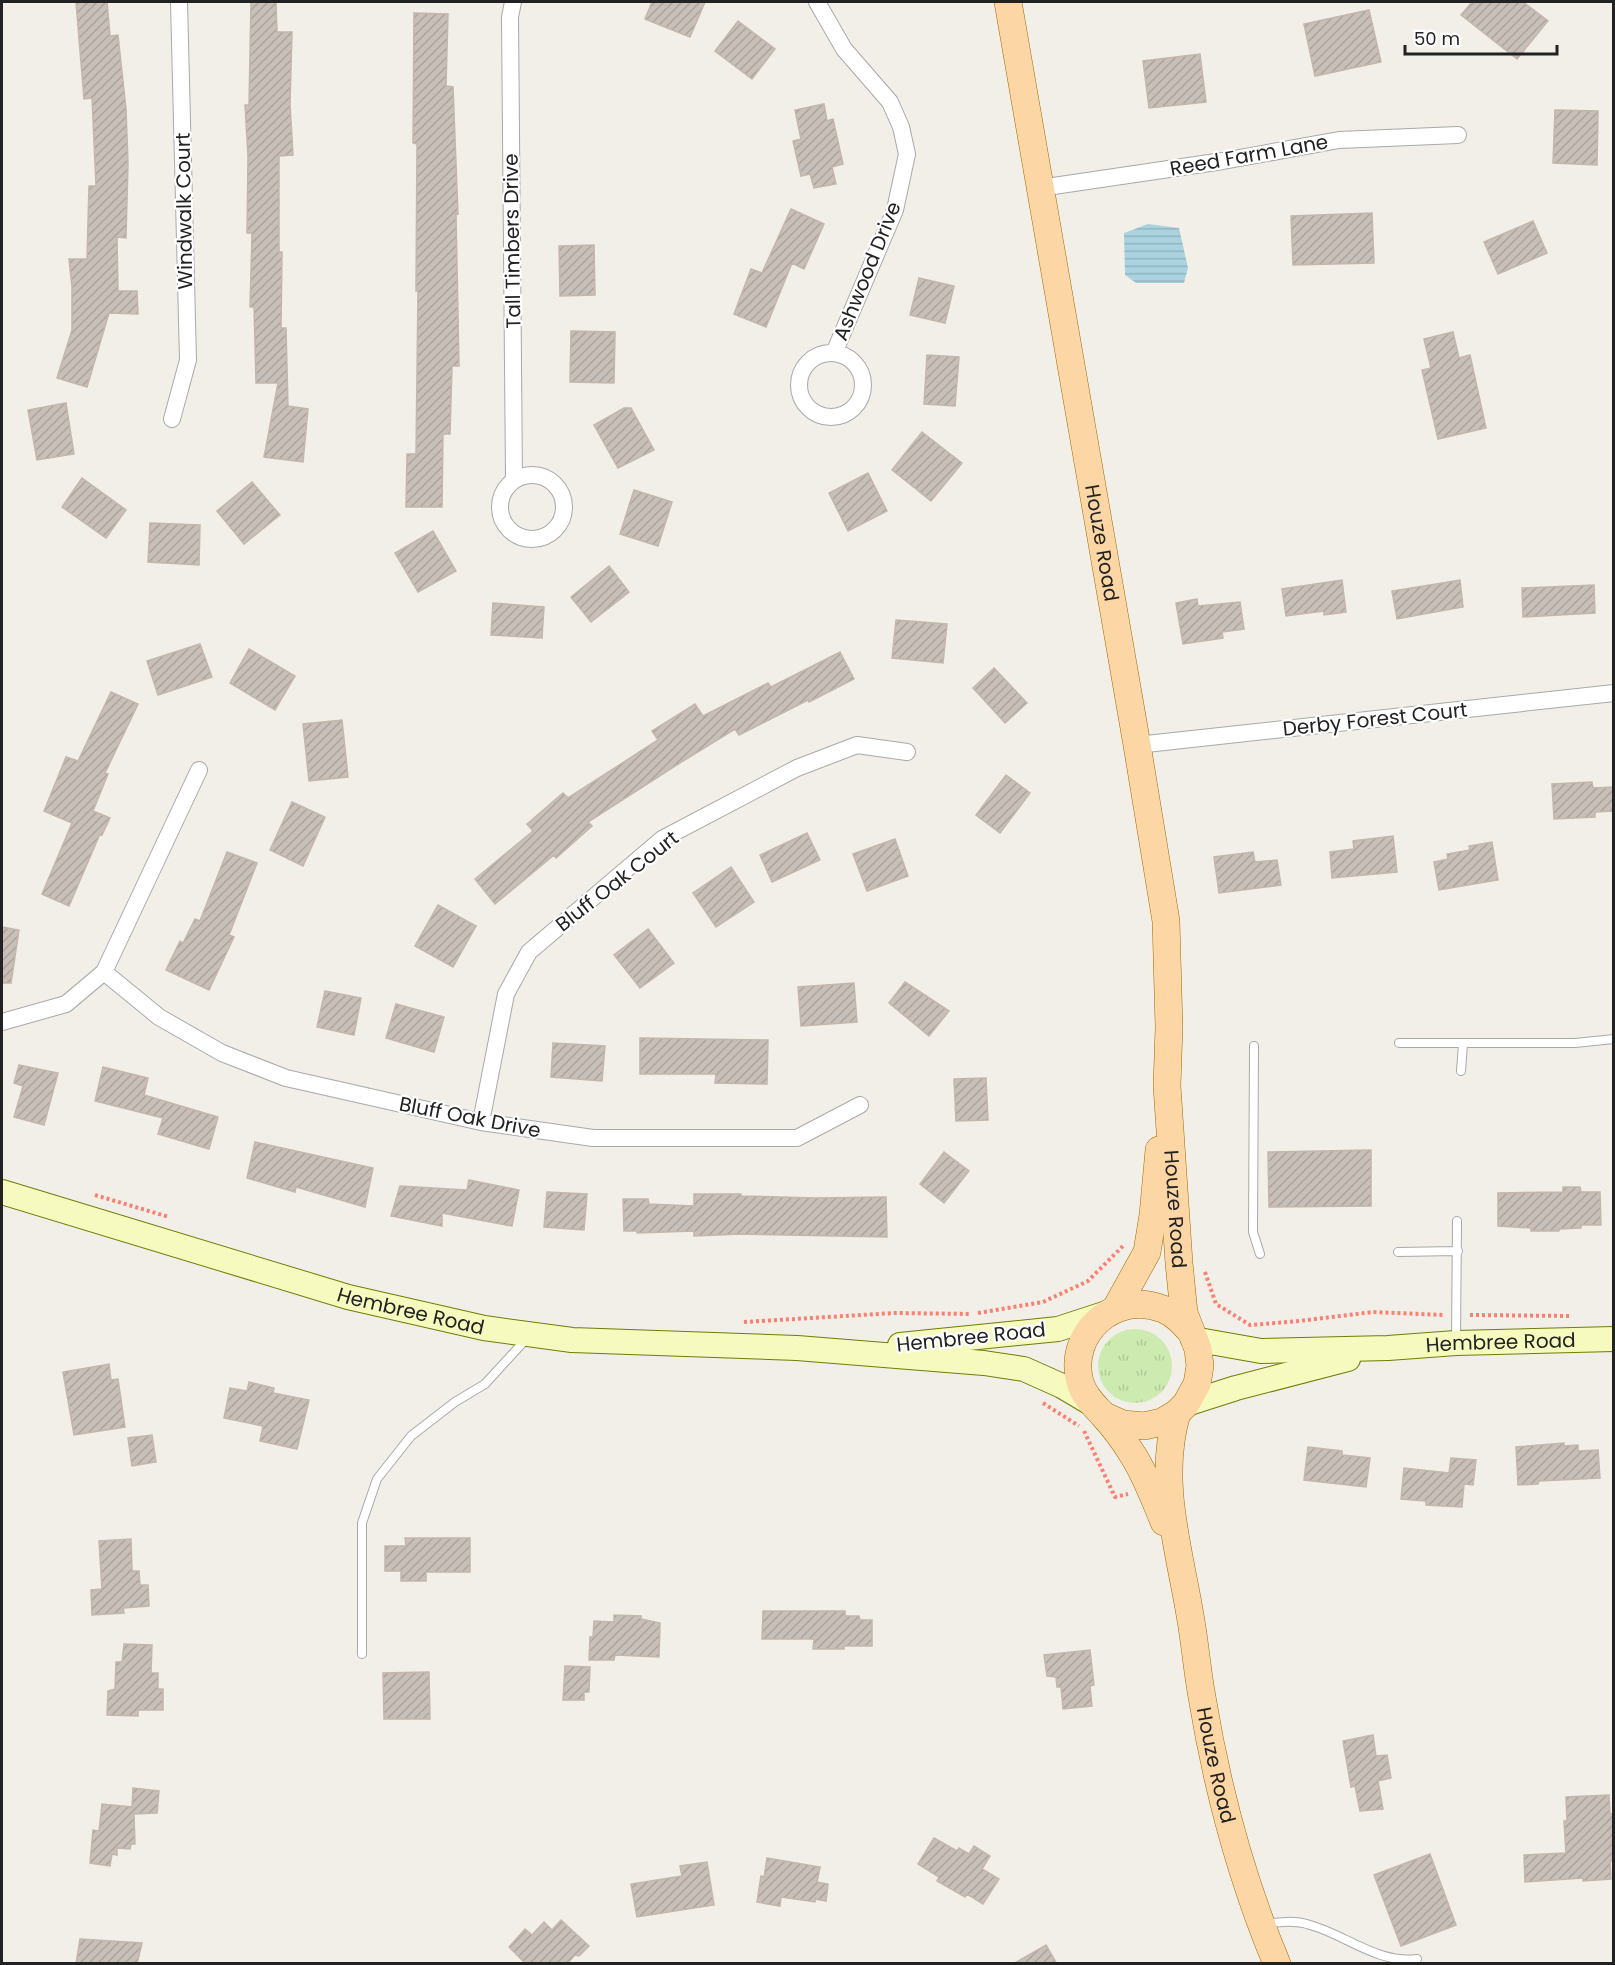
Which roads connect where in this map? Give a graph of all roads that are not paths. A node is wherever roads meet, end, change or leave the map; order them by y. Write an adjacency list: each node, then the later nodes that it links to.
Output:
1 (179, 2): 8 (street, Windwalk Court)
2 (513, 2): 9 (street, Tall Timbers Drive)
3 (817, 2): 7 (street, Ashwood Drive)
4 (1008, 2): 6 (main road, Houze Road)
5 (1458, 135): 6 (street, Reed Farm Lane)
6 (1040, 188): 11 (main road, Houze Road)
7 (834, 353)
8 (172, 419)
9 (514, 480)
10 (1614, 693): 11 (street, Derby Forest Court)
11 (1137, 745): 21 (main road, Houze Road)
12 (907, 752): 23 (street, Bluff Oak Court)
13 (199, 770): 14 (street)
14 (104, 972): 15 (street); 23 (street, Bluff Oak Drive)
15 (2, 1023)
16 (1614, 1039): 18 (lane)
17 (1399, 1043): 18 (lane)
18 (1462, 1044): 20 (lane)
19 (1254, 1046): 28 (lane)
20 (1461, 1071)
21 (1167, 1086): 29 (main road, Houze Road); 31 (main road, Houze Road)
22 (860, 1105): 23 (street, Bluff Oak Drive)
23 (481, 1122)
24 (2, 1192): 30 (street, Hembree Road)
25 (1457, 1221): 26 (lane)
26 (1458, 1251): 27 (lane); 33 (lane)
27 (1398, 1252)
28 (1260, 1254)
29 (1112, 1310): 31 (main road); 35 (street, Hembree Road); 36 (main road, Houze Road)
30 (530, 1335): 35 (street, Hembree Road); 39 (lane)
31 (1192, 1335): 34 (street, Hembree Road); 37 (main road, Houze Road)
32 (1614, 1339): 33 (street, Hembree Road)
33 (1456, 1343): 34 (street, Hembree Road)
34 (1388, 1348): 37 (street, Hembree Road)
35 (833, 1351): 36 (street, Hembree Road)
36 (1097, 1409): 37 (main road); 38 (main road, Houze Road)
37 (1181, 1409): 38 (main road, Houze Road)
38 (1179, 1559): 40 (main road, Houze Road)
39 (362, 1654)
40 (1260, 1924): 41 (lane); 42 (main road, Houze Road)
41 (1417, 1959)
42 (1277, 1964)

